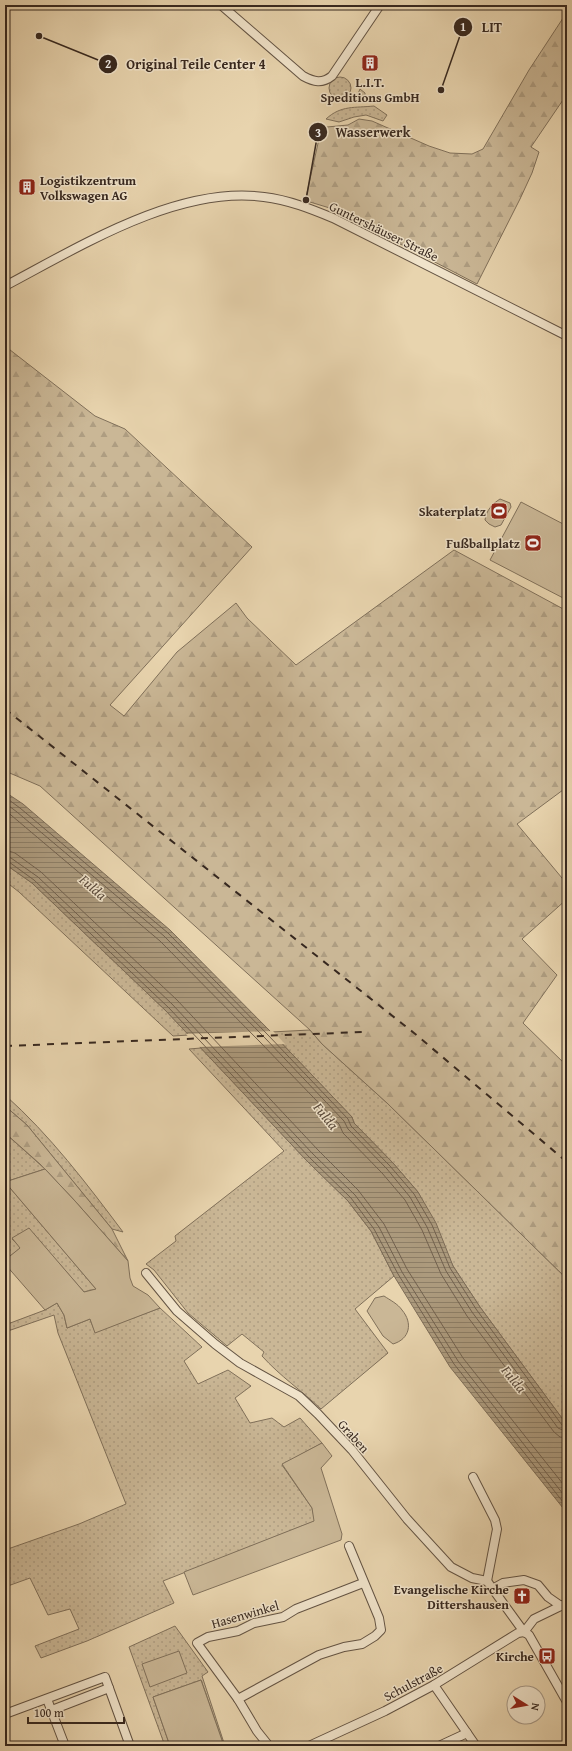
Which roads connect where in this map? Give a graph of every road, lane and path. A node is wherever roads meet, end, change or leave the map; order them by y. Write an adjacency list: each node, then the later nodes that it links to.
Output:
1 (221, 5): 2 (street)
2 (380, 5)
3 (5, 286): 4 (street, Guntershäuser Straße)
4 (567, 336)
5 (146, 1273): 8 (street, Graben)
6 (473, 1477): 8 (street)
7 (349, 1546): 9 (street)
8 (488, 1581): 10 (street)
9 (363, 1582): 16 (street); 16 (street, Hasenwinkel)
10 (494, 1588): 11 (street); 12 (street)
11 (564, 1604): 12 (street)
12 (524, 1632): 13 (street, Schulstraße); 17 (street)
13 (434, 1685): 20 (street); 24 (street, Schulstraße)
14 (109, 1688): 15 (street); 18 (street); 22 (street)
15 (47, 1698): 18 (street); 19 (street)
16 (238, 1699): 23 (street, Hasenwinkel)
17 (567, 1702)
18 (52, 1710): 21 (street)
19 (5, 1714)
20 (467, 1733): 25 (street); 26 (street)
21 (65, 1746)
22 (130, 1746)
23 (269, 1746)
24 (309, 1746)
25 (439, 1746)
26 (476, 1746)

